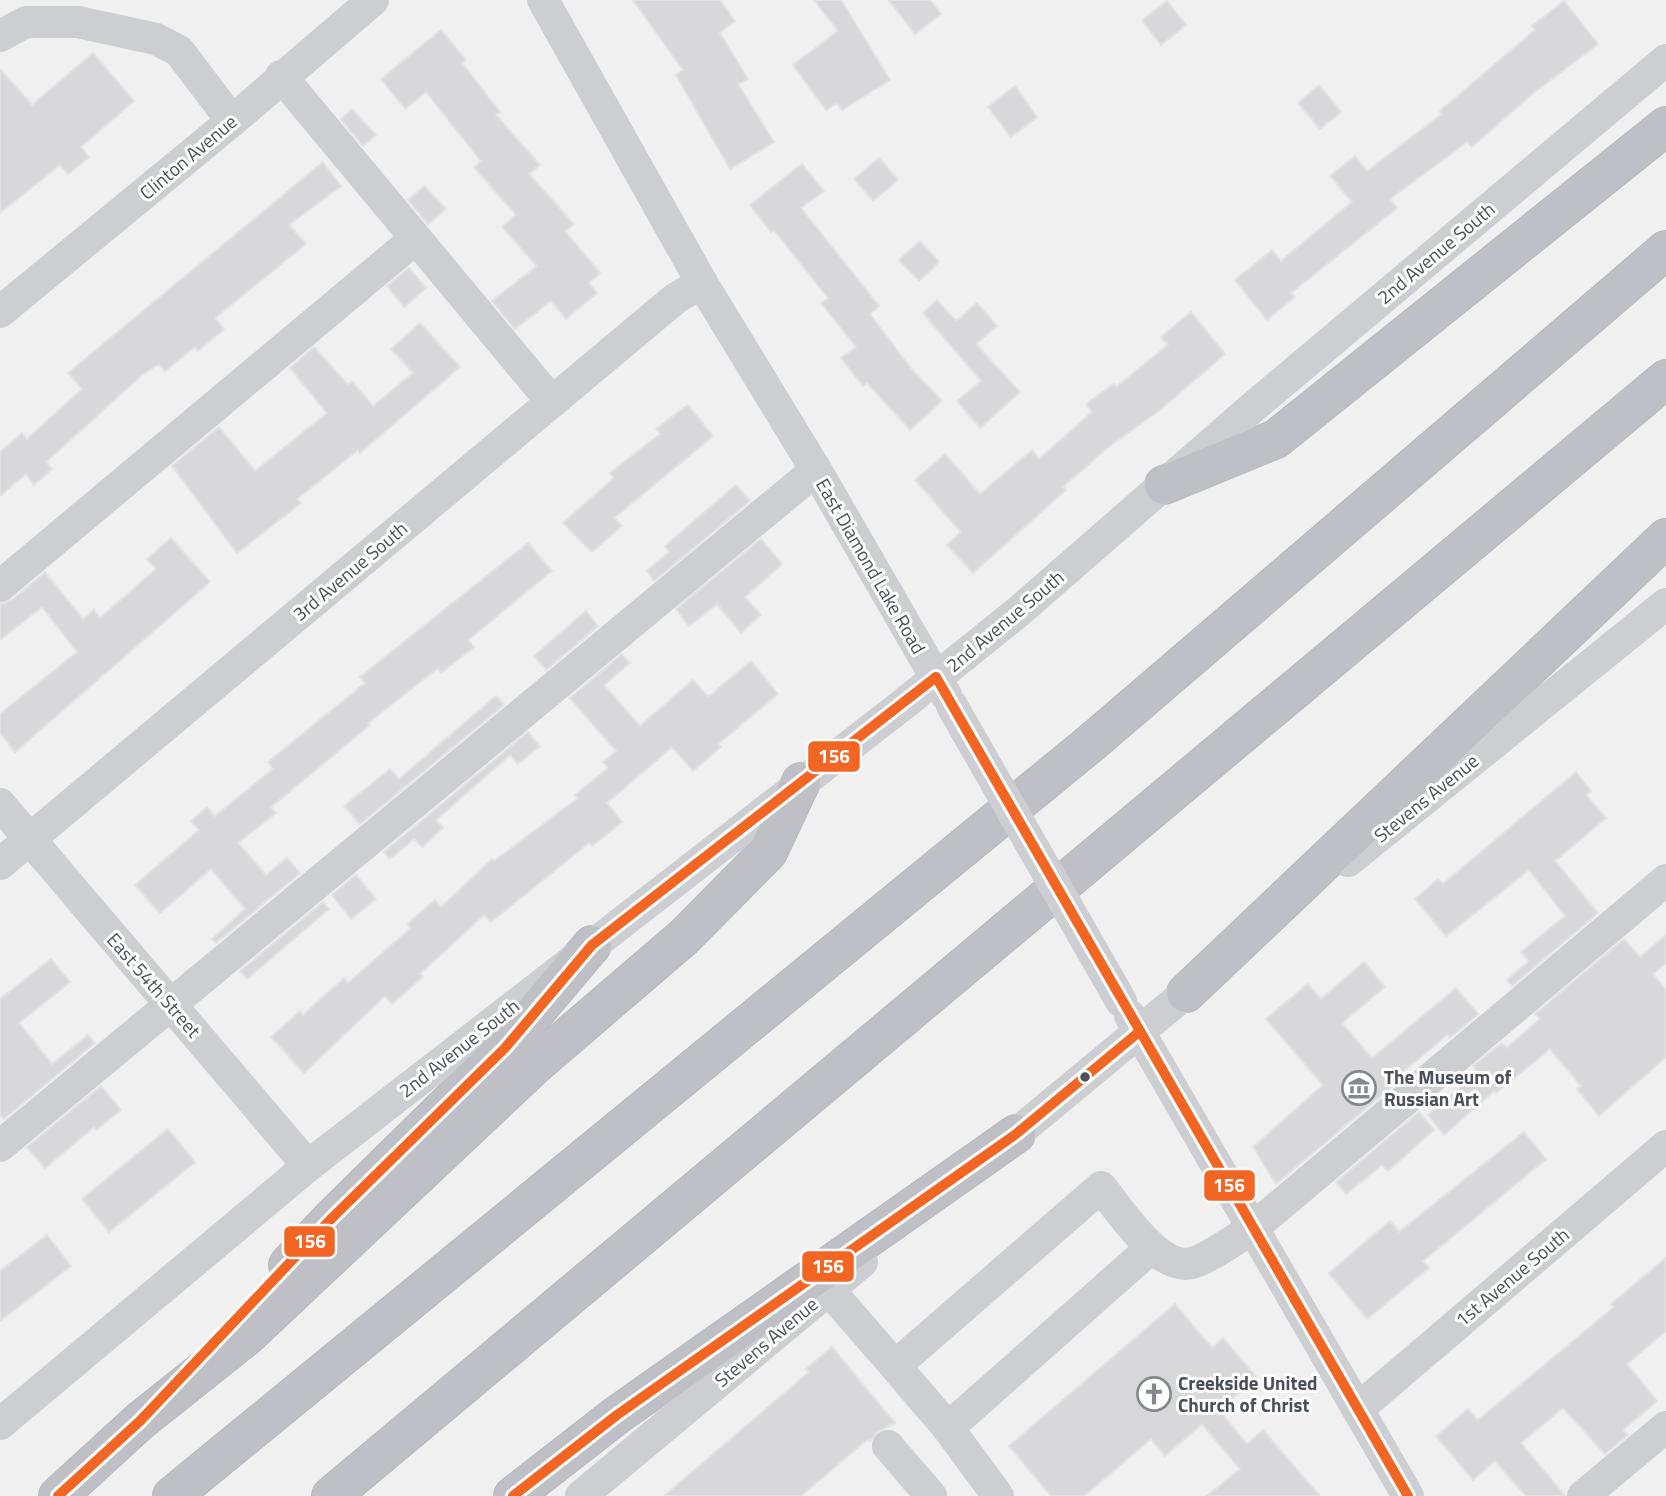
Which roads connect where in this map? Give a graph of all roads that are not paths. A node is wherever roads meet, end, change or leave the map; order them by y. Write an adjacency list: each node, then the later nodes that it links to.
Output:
1 (373, 0): 5 (street, Clinton Avenue)
2 (543, 0): 10 (street, East Diamond Lake Road)
3 (0, 36): 6 (street)
4 (1666, 60): 16 (street, 2nd Avenue South)
5 (281, 76): 6 (street, Clinton Avenue); 8 (street)
6 (232, 121): 11 (street, Clinton Avenue)
7 (1666, 126): 16 (highway)
8 (415, 239): 13 (street); 19 (street)
9 (1666, 250): 46 (highway)
10 (702, 282): 13 (street, 3rd Avenue South); 15 (street, East Diamond Lake Road)
11 (0, 312)
12 (1666, 379): 18 (highway)
13 (552, 402): 24 (street, 3rd Avenue South)
14 (1666, 413): 18 (highway)
15 (816, 470): 21 (street, East Diamond Lake Road); 29 (street)
16 (1164, 485): 21 (street, 2nd Avenue South)
17 (1666, 538): 28 (highway)
18 (1471, 544): 47 (highway)
19 (0, 586)
20 (1666, 604): 28 (street, Stevens Avenue)
21 (936, 677): 22 (street, 2nd Avenue South); 30 (street, East Diamond Lake Road, bridge)
22 (801, 782): 27 (street, 2nd Avenue South); 40 (highway)
23 (0, 804): 24 (street, East 54th Street)
24 (30, 839): 25 (street, 3rd Avenue South); 29 (street, East 54th Street)
25 (0, 864)
26 (1666, 880): 35 (street)
27 (592, 945): 34 (street, 2nd Avenue South); 40 (highway)
28 (1186, 993): 30 (street, Stevens Avenue)
29 (170, 1002): 32 (street); 34 (street, East 54th Street)
30 (1139, 1032): 31 (street, Stevens Avenue); 35 (street, East Diamond Lake Road)
31 (1016, 1134): 37 (street, Stevens Avenue); 48 (highway)
32 (0, 1146)
33 (1666, 1146): 39 (street, 1st Avenue South)
34 (308, 1166): 41 (street, 2nd Avenue South)
35 (1253, 1228): 36 (street); 39 (street, East Diamond Lake Road)
36 (1151, 1248): 38 (street); 43 (street)
37 (829, 1290): 38 (street); 49 (street, Stevens Avenue)
38 (895, 1366): 43 (street)
39 (1358, 1409): 52 (street, East Diamond Lake Road)
40 (140, 1421): 45 (highway)
41 (0, 1424)
42 (1666, 1427): 53 (street)
43 (948, 1428): 51 (street)
44 (888, 1446): 50 (street)
45 (58, 1496)
46 (172, 1496)
47 (331, 1496)
48 (513, 1496)
49 (582, 1496)
50 (931, 1496)
51 (998, 1496)
52 (1408, 1496)
53 (1583, 1496)

